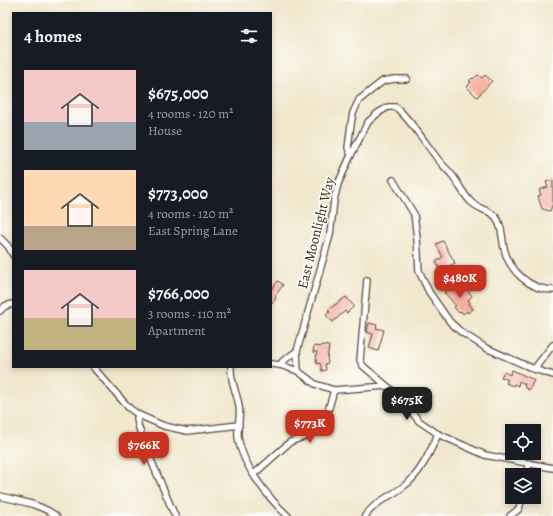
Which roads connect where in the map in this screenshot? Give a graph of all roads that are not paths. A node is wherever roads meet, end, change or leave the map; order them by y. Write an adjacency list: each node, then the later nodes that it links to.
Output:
1 (407, 79): 2 (street)
2 (351, 155): 7 (street, East Moonlight Way); 11 (street, East Moonlight Way)
3 (393, 180): 16 (street)
4 (0, 238): 5 (street)
5 (12, 252)
6 (367, 280): 19 (street)
7 (553, 290)
8 (12, 304): 9 (street)
9 (0, 311)
10 (553, 345): 16 (street)
11 (297, 351): 13 (street); 17 (street, East Moonlight Way)
12 (272, 364): 13 (street)
13 (280, 365): 17 (street)
14 (94, 368): 21 (street)
15 (231, 368): 22 (street)
16 (534, 369): 18 (street)
17 (298, 371): 20 (street)
18 (553, 375)
19 (387, 386): 20 (street); 23 (street)
20 (334, 390): 27 (street)
21 (139, 415): 22 (street); 31 (street)
22 (239, 425): 27 (street)
23 (438, 434): 24 (street); 33 (street)
24 (529, 463): 25 (street); 26 (street)
25 (528, 468)
26 (553, 468)
27 (254, 474): 32 (street)
28 (0, 496): 30 (street)
29 (520, 504): 34 (street)
30 (56, 516)
31 (175, 516)
32 (288, 516)
33 (365, 516)
34 (510, 516)

